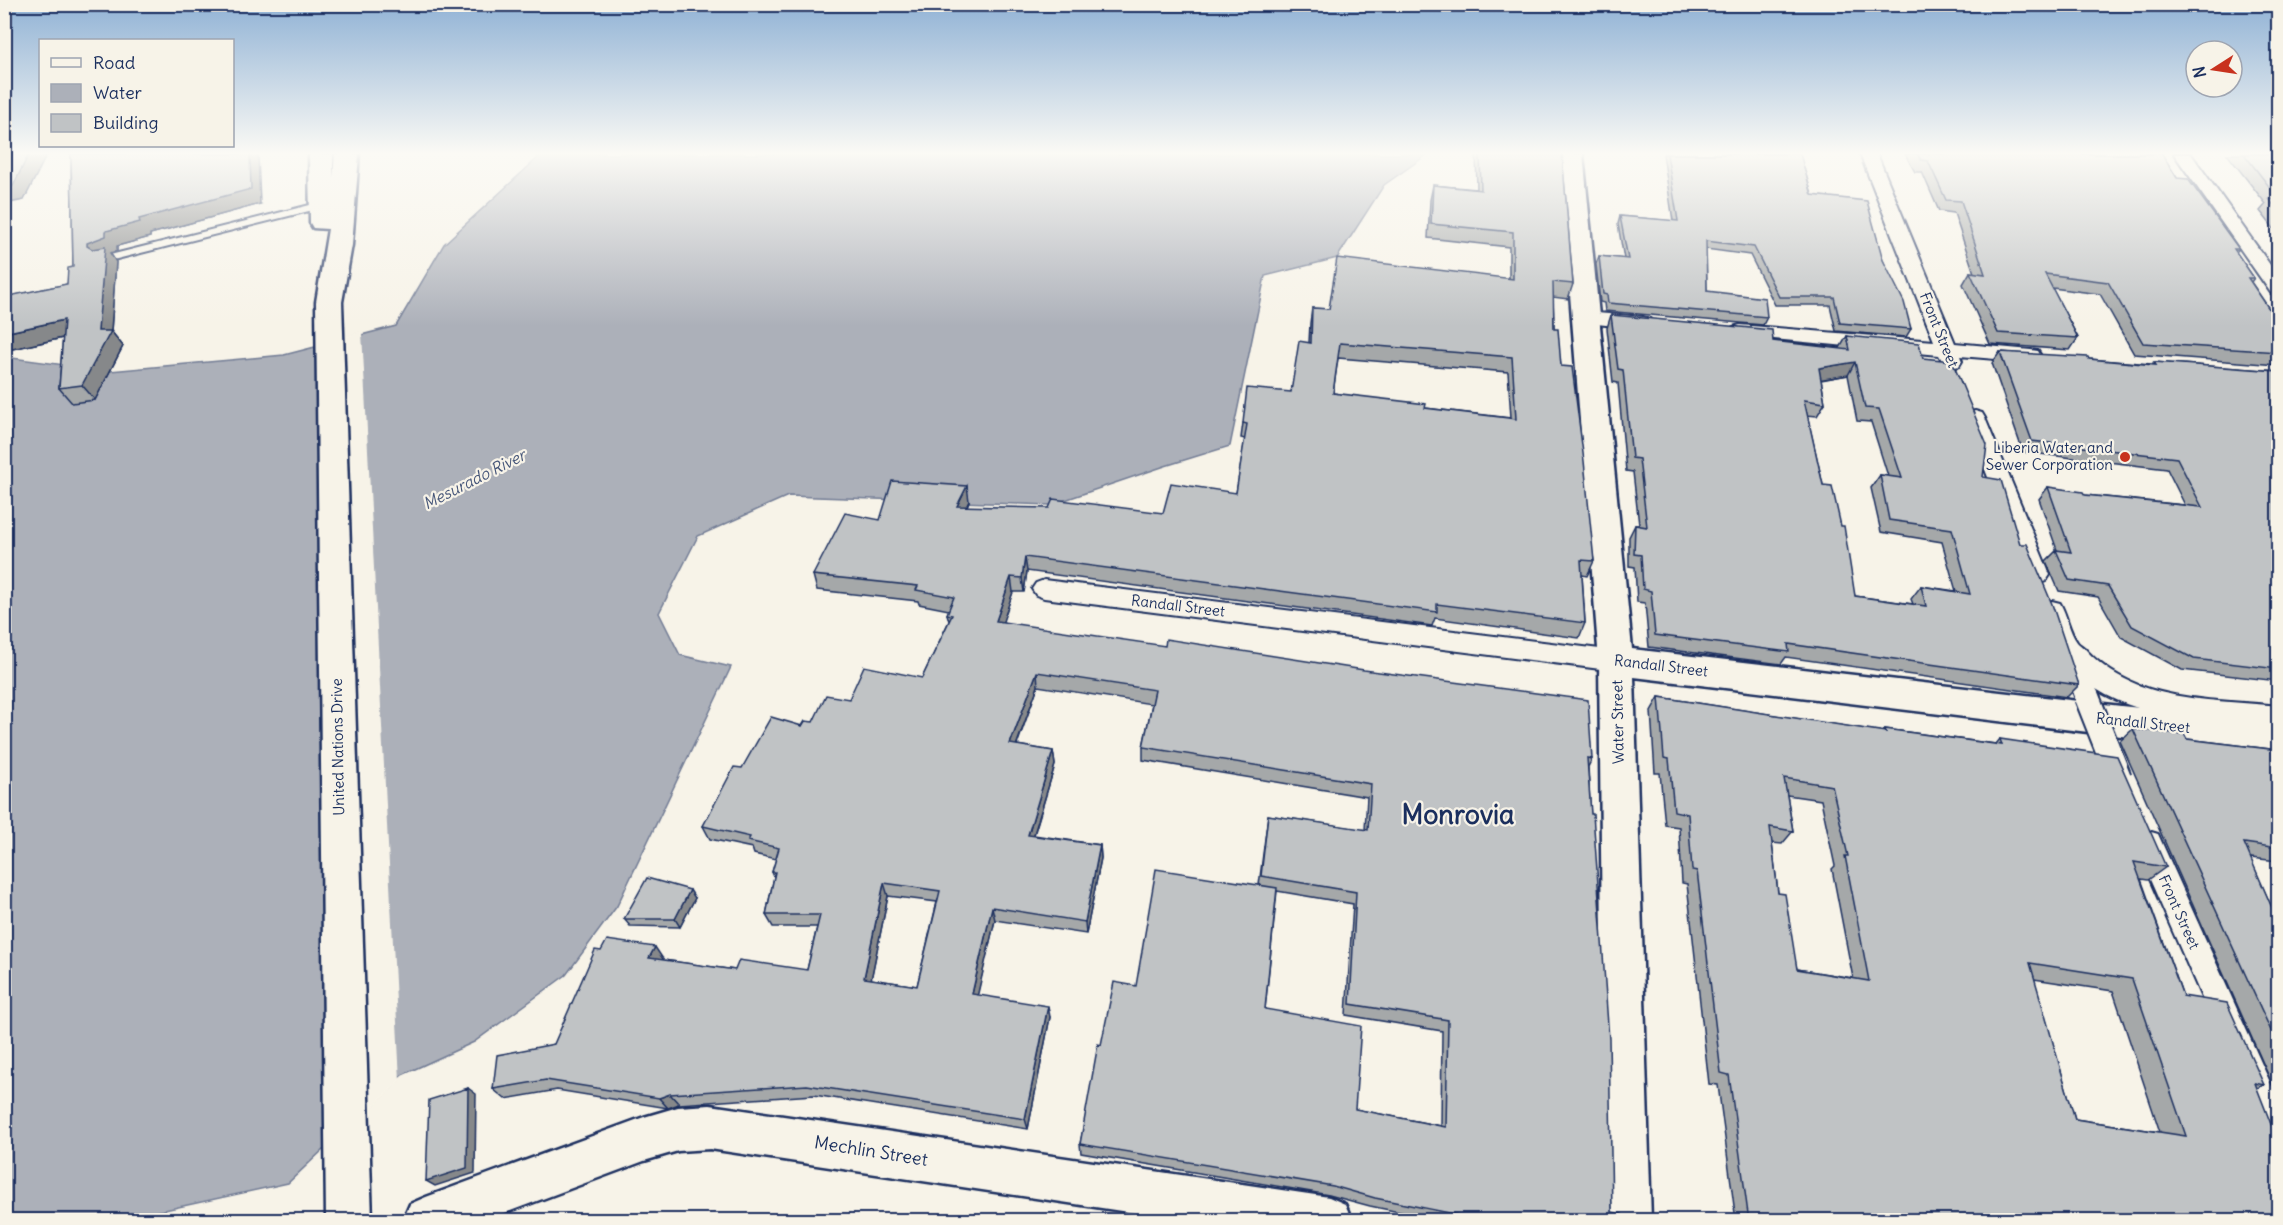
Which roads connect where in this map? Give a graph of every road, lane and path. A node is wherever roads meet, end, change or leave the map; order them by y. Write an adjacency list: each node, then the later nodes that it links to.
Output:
1 (297, 211): 7 (lane)
2 (322, 211): 8 (street, United Nations Drive)
3 (342, 211): 8 (street, United Nations Drive)
4 (1576, 211): 10 (street, Water Street)
5 (1892, 211): 13 (street, Front Street)
6 (2223, 211): 9 (street)
7 (105, 259)
8 (330, 287): 23 (street, United Nations Drive)
9 (2278, 289)
10 (1585, 318): 11 (street); 19 (street, Water Street)
11 (1667, 325)
12 (1725, 330): 13 (street)
13 (1947, 350): 14 (street); 15 (street, Front Street)
14 (2054, 358)
15 (1960, 383)
16 (1969, 404): 18 (street, Front Street)
17 (1044, 589): 19 (street, Randall Street)
18 (2066, 644): 20 (street); 22 (street, Front Street, bridge)
19 (1616, 661): 21 (street, Randall Street); 26 (street, Water Street)
20 (2278, 717)
21 (2278, 737)
22 (2278, 1135)
23 (349, 1221)
24 (426, 1221): 25 (street, Mechlin Street)
25 (1329, 1221)
26 (1628, 1221)

